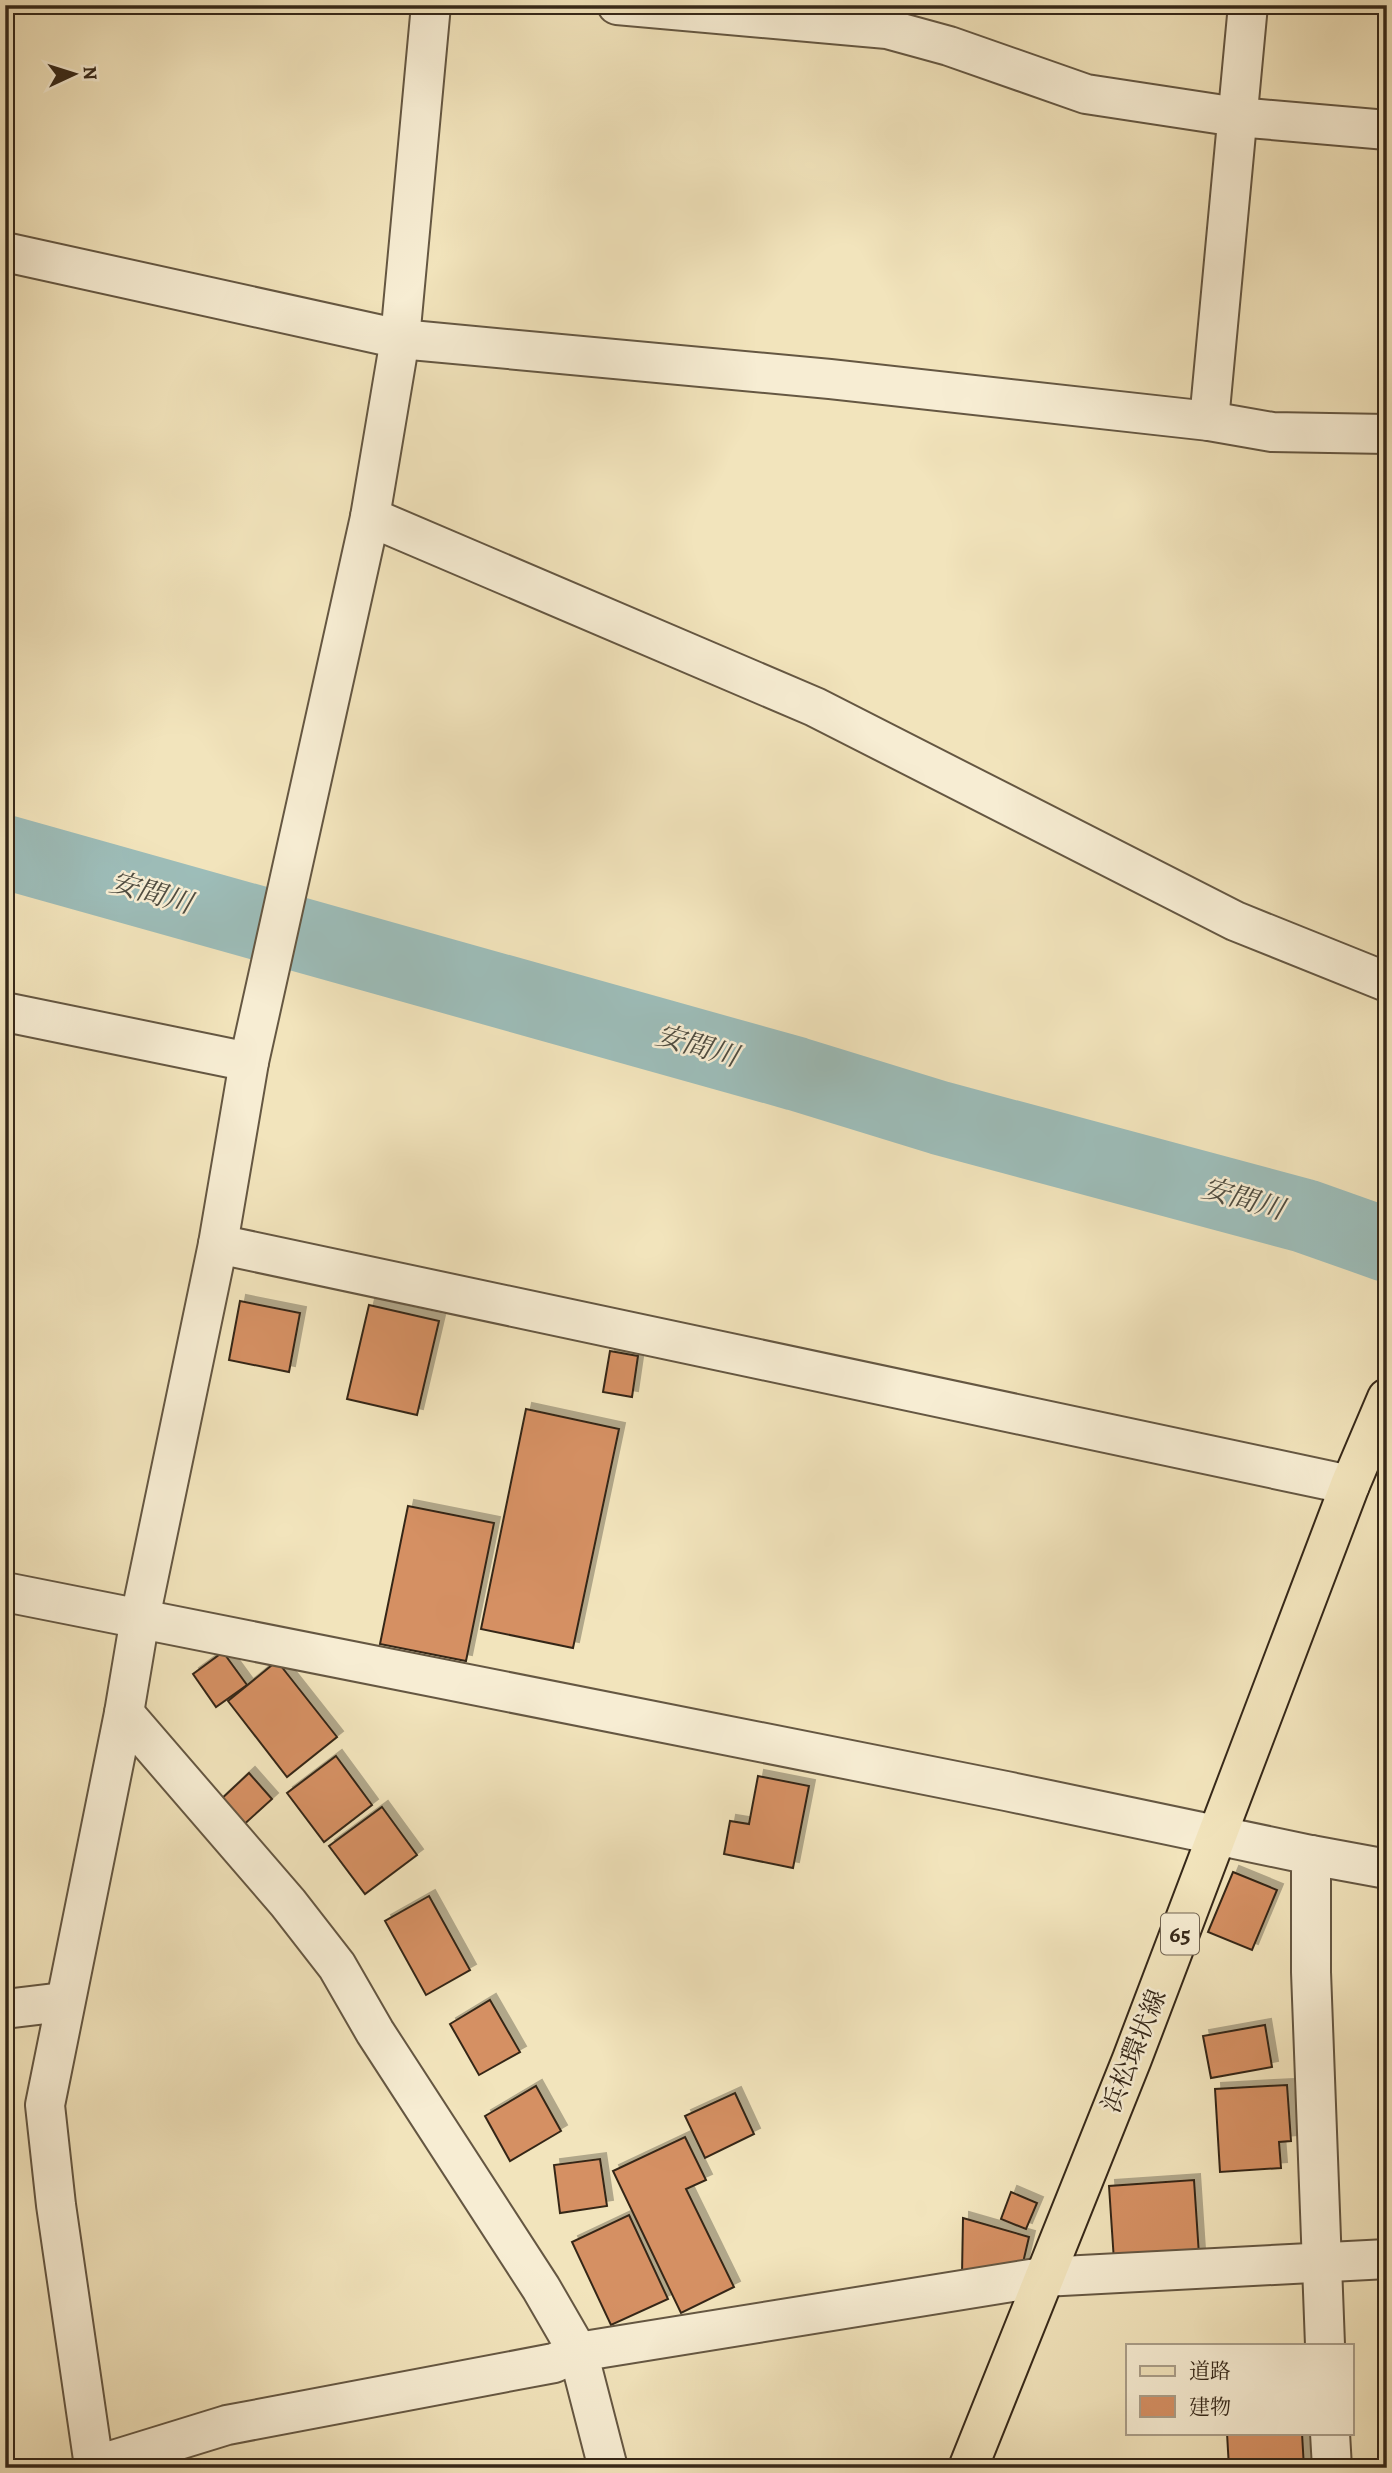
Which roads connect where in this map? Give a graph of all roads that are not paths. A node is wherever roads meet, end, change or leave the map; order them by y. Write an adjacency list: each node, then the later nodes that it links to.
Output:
1 (431, 5): 7 (street)
2 (617, 5): 4 (street)
3 (1248, 5): 4 (street)
4 (1237, 117): 5 (street); 8 (street)
5 (1387, 130)
6 (5, 252): 7 (street)
7 (400, 339): 8 (street); 10 (street)
8 (1209, 421): 9 (street)
9 (1387, 434)
10 (370, 517): 11 (street); 13 (street)
11 (1387, 982)
12 (5, 1012): 13 (street)
13 (249, 1062): 14 (street)
14 (218, 1244): 16 (street); 18 (street)
15 (1387, 1398): 16 (main road, 浜松環状線 / 65)
16 (1350, 1485): 20 (main road, 浜松環状線 / 65)
17 (5, 1592): 18 (street)
18 (140, 1618): 19 (street); 20 (street)
19 (124, 1713): 23 (street); 29 (street)
20 (1218, 1836): 21 (street); 27 (main road, 浜松環状線 / 65)
21 (1311, 1855): 22 (street); 26 (street)
22 (1387, 1869)
23 (63, 2002): 24 (street); 31 (street)
24 (5, 2009)
25 (1387, 2259): 26 (street)
26 (1321, 2263): 27 (street); 28 (street)
27 (1043, 2277): 29 (street); 33 (main road, 浜松環状線 / 65)
28 (1325, 2344)
29 (578, 2352): 31 (street); 32 (street)
30 (1330, 2434): 34 (street)
31 (93, 2467)
32 (607, 2468)
33 (968, 2468)
34 (1332, 2468)

